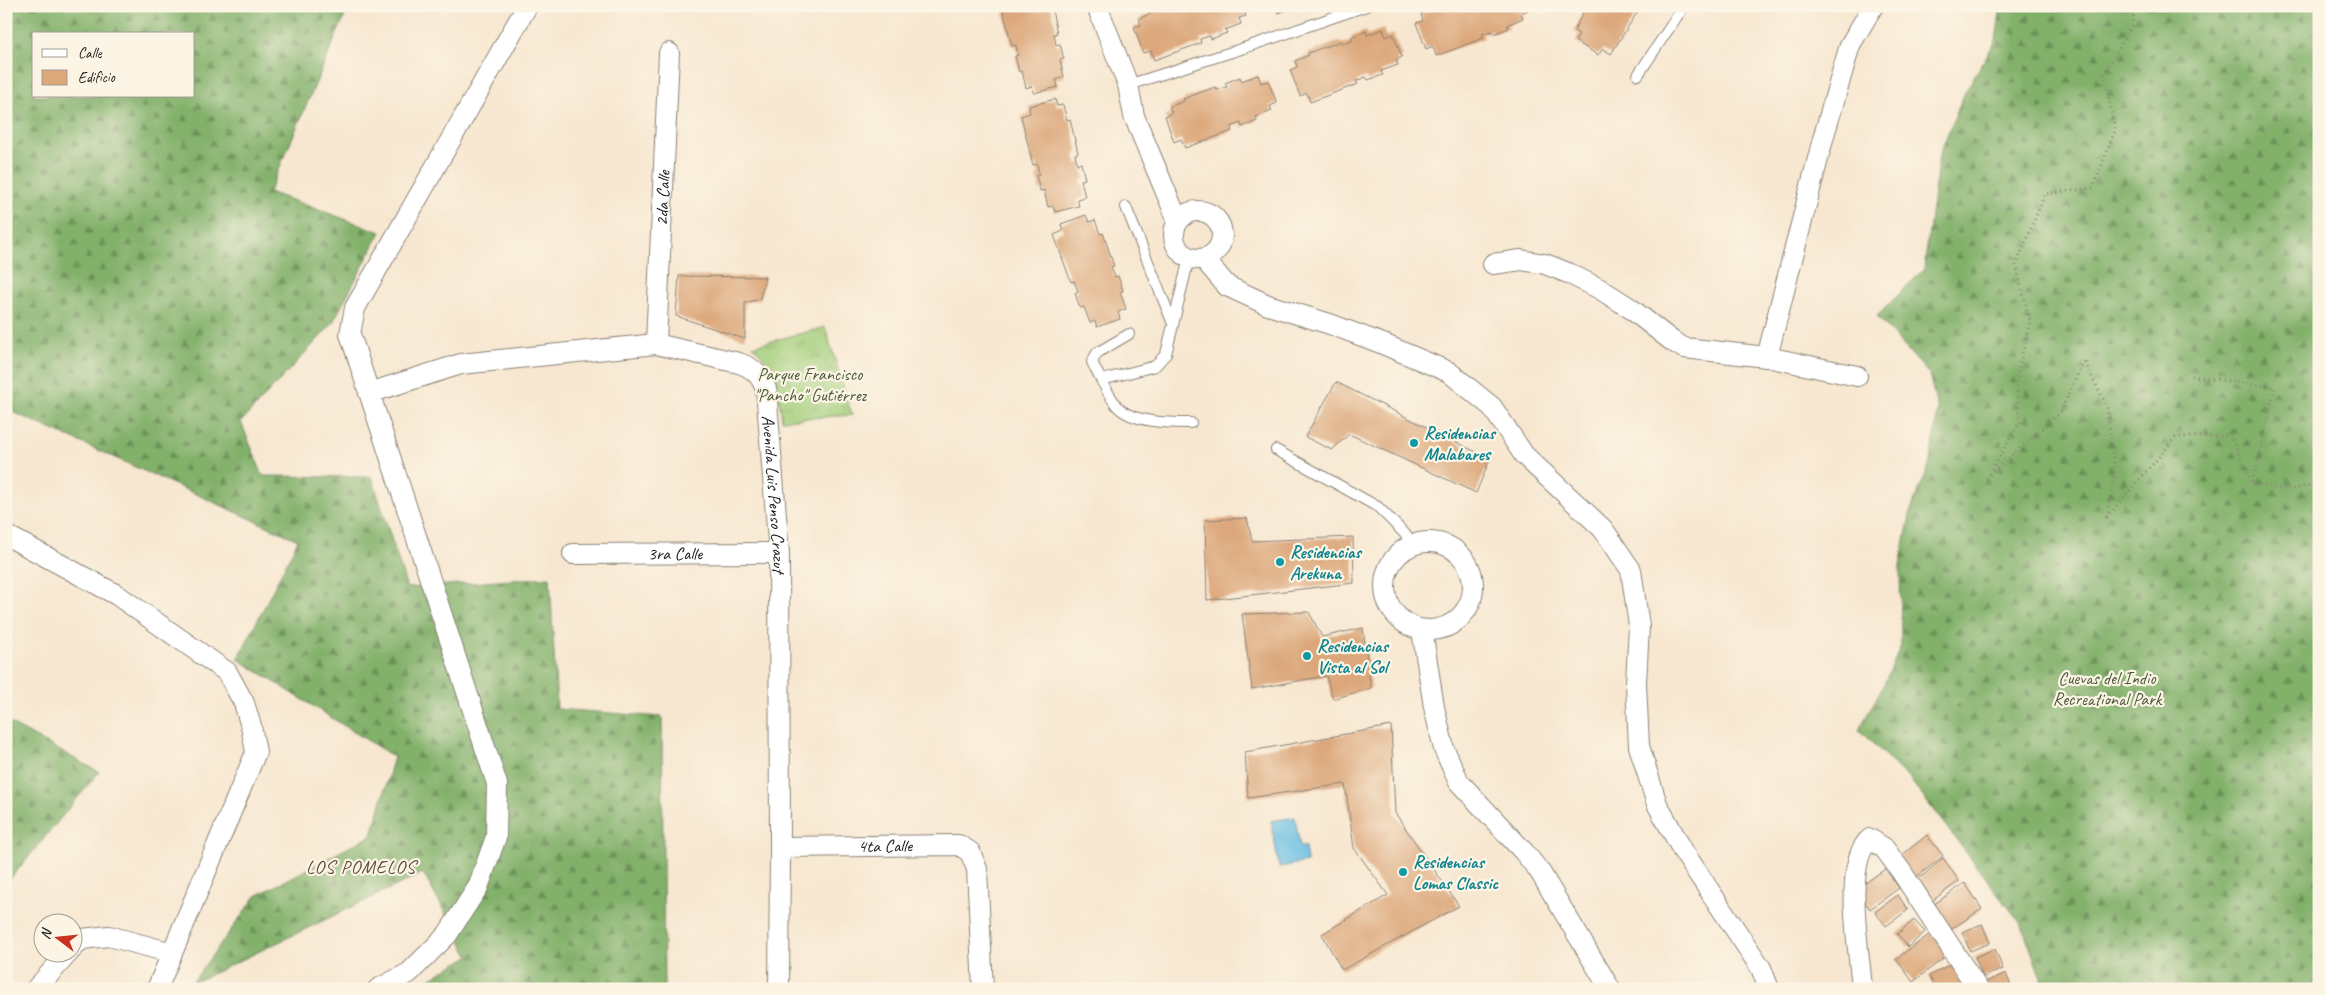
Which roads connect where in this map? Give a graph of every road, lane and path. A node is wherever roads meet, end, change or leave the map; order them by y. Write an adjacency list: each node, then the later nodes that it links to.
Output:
1 (527, 6): 21 (street)
2 (1097, 6): 9 (street)
3 (1366, 6): 9 (lane)
4 (1684, 6): 8 (lane)
5 (1873, 6): 17 (street)
6 (2135, 6): 24 (path)
7 (669, 53): 16 (street, 2da Calle)
8 (1638, 75)
9 (1128, 85): 11 (street)
10 (1126, 207): 14 (lane)
11 (1178, 222): 12 (street); 12 (street)
12 (1197, 259): 14 (lane); 41 (street)
13 (1493, 264): 17 (street)
14 (1173, 324): 20 (lane)
15 (1129, 334): 20 (lane)
16 (656, 344): 21 (street, Avenida Luis Penso Crazut); 28 (street, Avenida Luis Penso Crazut)
17 (1767, 358): 18 (street)
18 (1857, 376)
19 (2192, 376): 24 (path)
20 (1102, 380): 22 (lane)
21 (369, 393): 37 (street)
22 (1191, 423)
23 (1276, 450): 27 (lane)
24 (2252, 484): 25 (path)
25 (2319, 501)
26 (6, 535): 33 (street)
27 (1415, 544): 30 (street); 30 (street)
28 (779, 553): 29 (street, 3ra Calle); 31 (street, Avenida Luis Penso Crazut)
29 (573, 554)
30 (1422, 630): 40 (street)
31 (780, 846): 38 (street, Avenida Luis Penso Crazut); 39 (street, 4ta Calle)
32 (82, 939): 33 (street)
33 (172, 953): 36 (street)
34 (60, 962): 35 (street)
35 (36, 989)
36 (157, 989)
37 (378, 989)
38 (779, 989)
39 (983, 989)
40 (1610, 989)
41 (1769, 989)
42 (1862, 989): 43 (street)
43 (1978, 989)

